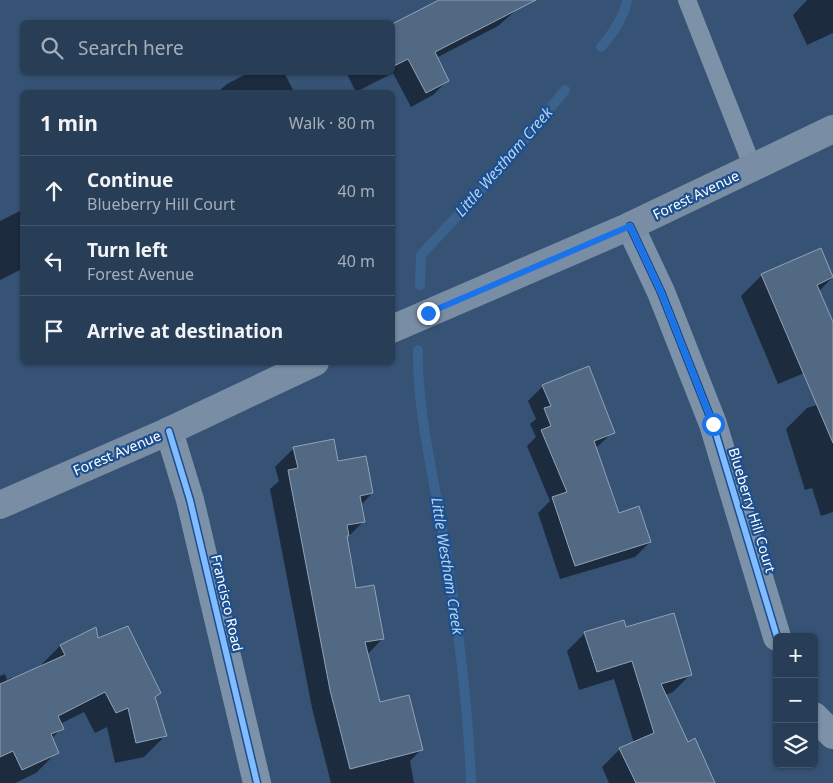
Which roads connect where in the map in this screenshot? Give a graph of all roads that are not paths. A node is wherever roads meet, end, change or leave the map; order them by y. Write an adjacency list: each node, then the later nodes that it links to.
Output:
1 (688, 0): 3 (lane)
2 (833, 129): 3 (main road, Forest Avenue)
3 (753, 168): 4 (main road, Forest Avenue)
4 (630, 226): 5 (main road, Forest Avenue); 9 (street, Blueberry Hill Court)
5 (395, 328)
6 (309, 365): 7 (main road, Forest Avenue)
7 (169, 431): 8 (main road, Forest Avenue); 12 (street, Francisco Road)
8 (0, 505)
9 (776, 633)
10 (818, 720): 11 (street)
11 (833, 735)
12 (258, 783)

